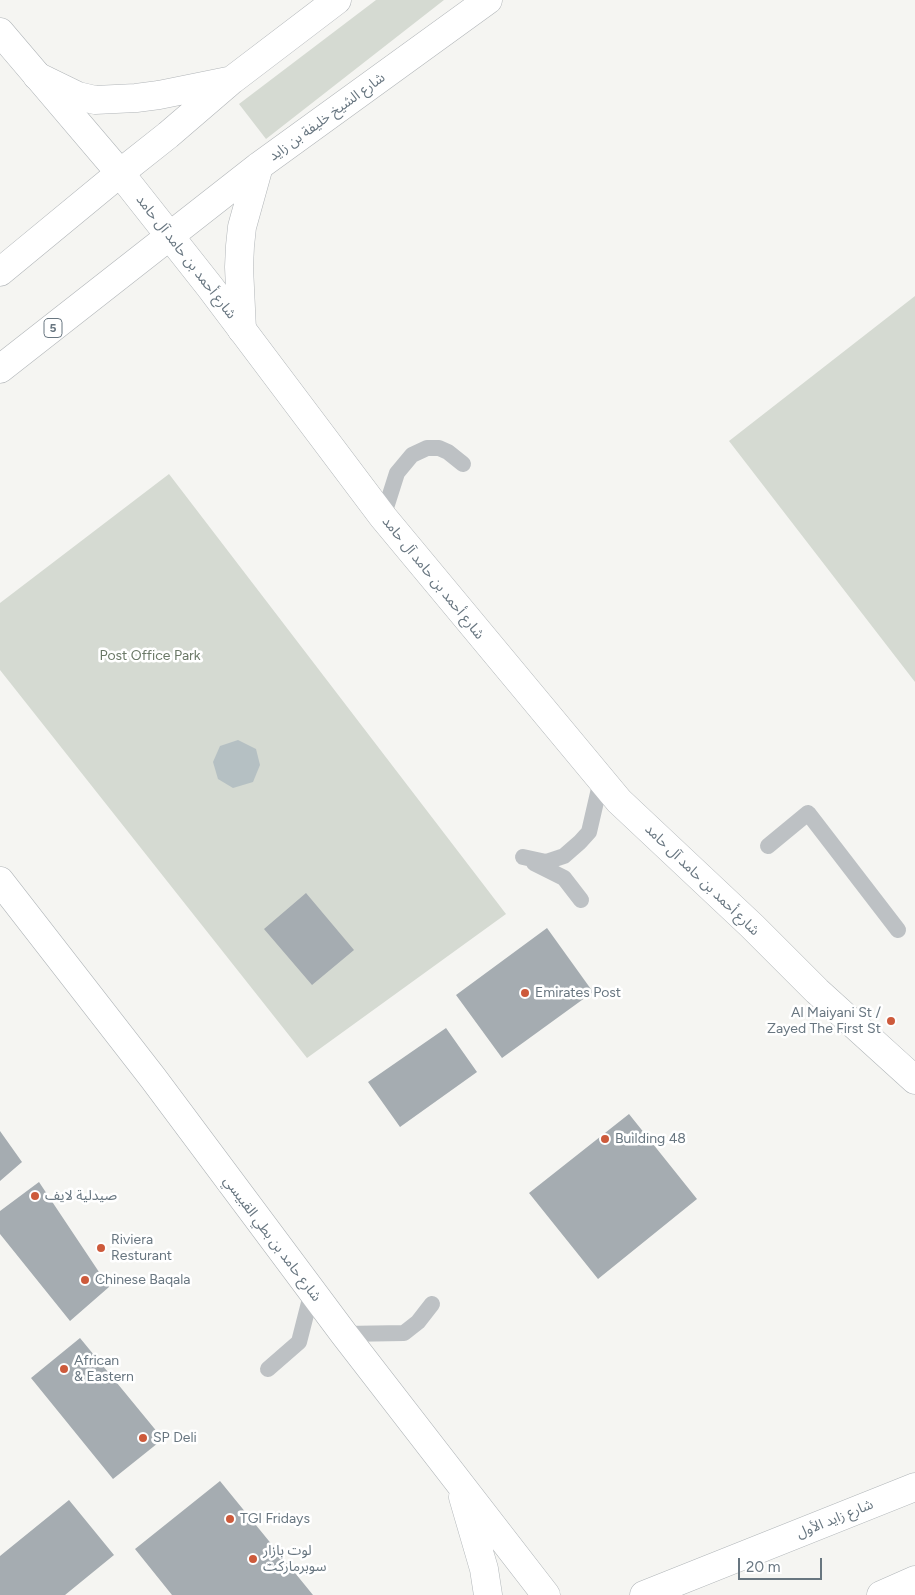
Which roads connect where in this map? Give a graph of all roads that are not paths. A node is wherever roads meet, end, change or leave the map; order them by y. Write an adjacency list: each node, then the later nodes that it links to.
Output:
1 (337, 0): 5 (main road)
2 (488, 0): 6 (main road, شارع الشيخ خليفة بن زايد)
3 (0, 32): 4 (main road, شارع أحمد بن حامد آل حامد)
4 (37, 76): 5 (main road); 7 (main road, شارع أحمد بن حامد آل حامد)
5 (232, 80): 7 (main road)
6 (259, 166): 8 (main road, شارع الشيخ خليفة بن زايد); 10 (main road)
7 (120, 173): 8 (main road, شارع أحمد بن حامد آل حامد); 9 (main road)
8 (169, 236): 10 (main road, شارع أحمد بن حامد آل حامد); 11 (main road, 5)
9 (0, 272)
10 (242, 330): 13 (main road, شارع أحمد بن حامد آل حامد)
11 (0, 369)
12 (463, 464): 13 (lane)
13 (383, 517): 14 (main road, شارع أحمد بن حامد آل حامد)
14 (601, 780): 17 (lane); 19 (main road, شارع أحمد بن حامد آل حامد)
15 (768, 846): 18 (lane)
16 (0, 881): 20 (main road, شارع حامد بن بطي القبيسي)
17 (581, 900)
18 (898, 930)
19 (915, 1080)
20 (312, 1291): 22 (main road, شارع حامد بن بطي القبيسي); 23 (lane)
21 (432, 1304): 22 (lane)
22 (344, 1334): 24 (main road, شارع حامد بن بطي القبيسي)
23 (268, 1370)
24 (459, 1484): 27 (main road); 28 (main road, شارع حامد بن بطي القبيسي)
25 (915, 1487): 29 (main road, شارع زايد الأول)
26 (915, 1580): 30 (main road)
27 (488, 1595)
28 (546, 1595)
29 (644, 1595)
30 (881, 1595)

